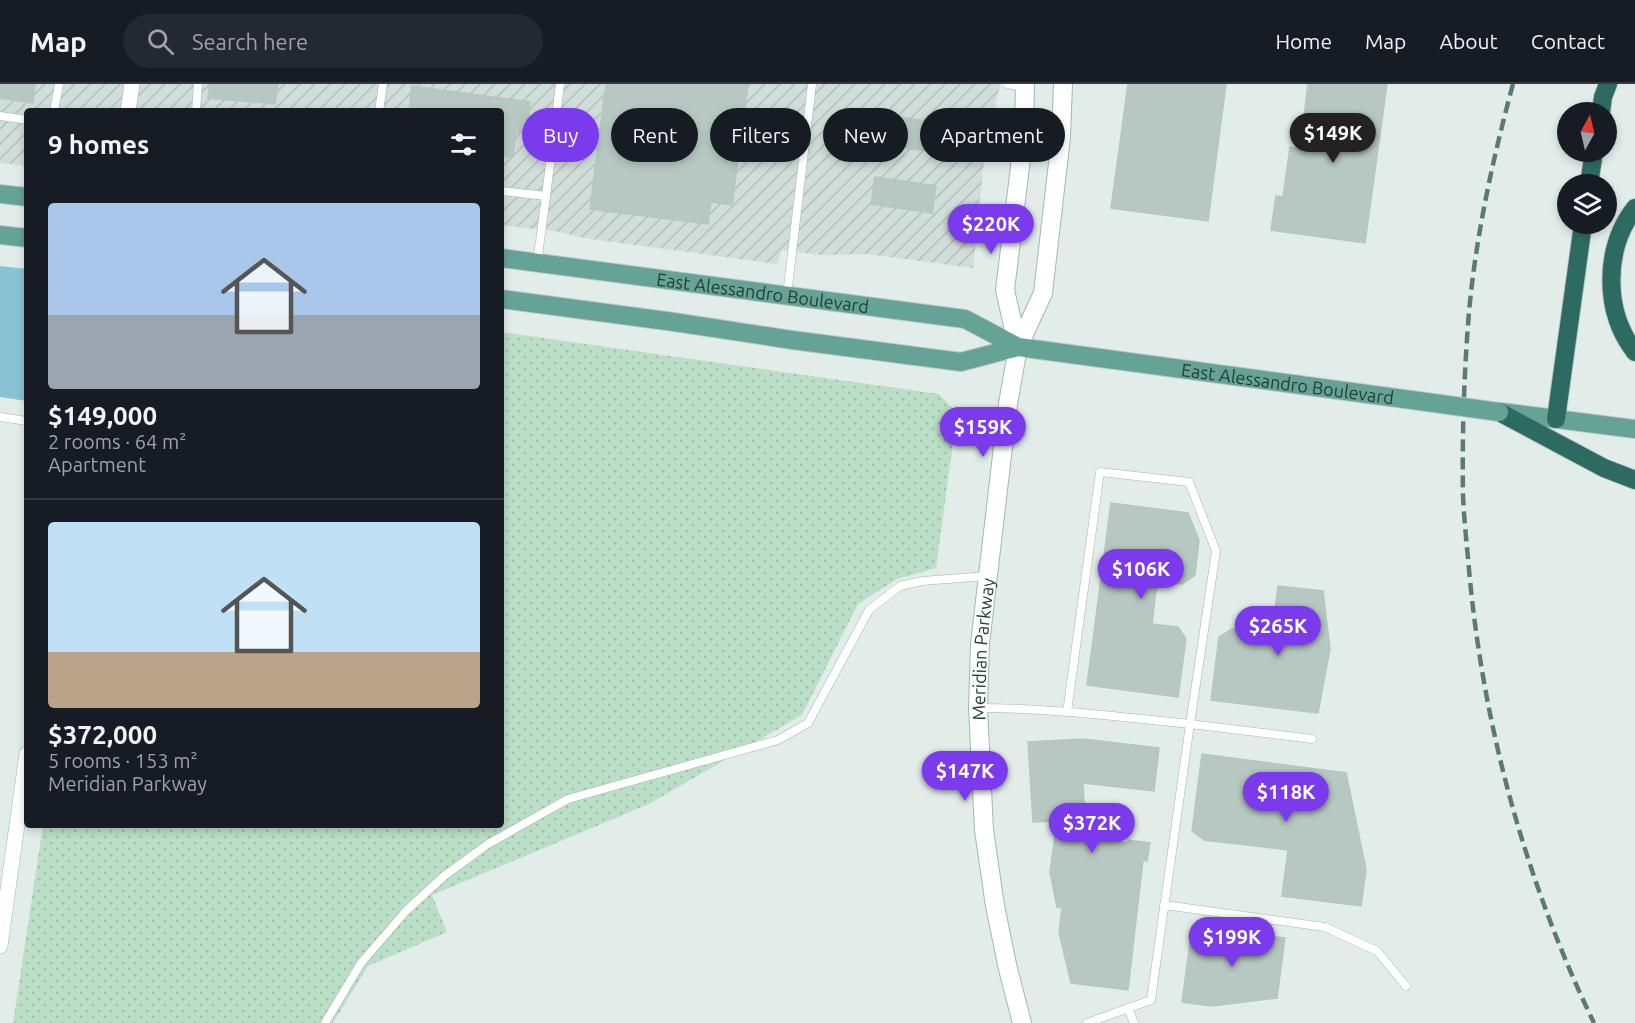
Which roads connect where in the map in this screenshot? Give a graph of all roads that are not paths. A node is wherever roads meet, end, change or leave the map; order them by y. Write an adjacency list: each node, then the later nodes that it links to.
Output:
1 (59, 84): 12 (lane)
2 (132, 84): 13 (street)
3 (198, 84): 14 (lane)
4 (383, 84): 15 (lane)
5 (560, 84): 20 (lane)
6 (812, 84): 28 (lane)
7 (1007, 84): 10 (lane)
8 (1063, 84): 30 (main road)
9 (1608, 84): 11 (highway)
10 (1026, 86): 30 (main road)
11 (1602, 102)
12 (55, 108)
13 (128, 108)
14 (196, 108)
15 (379, 108)
16 (0, 116): 17 (lane)
17 (24, 120)
18 (504, 191): 20 (lane)
19 (0, 194): 21 (main road)
20 (546, 196): 27 (lane)
21 (24, 197)
22 (1635, 208): 31 (highway)
23 (1582, 234): 34 (highway)
24 (0, 235): 25 (main road)
25 (24, 238)
26 (504, 258): 27 (main road, East Alessandro Boulevard)
27 (537, 263): 28 (main road, East Alessandro Boulevard)
28 (787, 296): 30 (main road, East Alessandro Boulevard)
29 (504, 299): 30 (main road, East Alessandro Boulevard)
30 (1018, 347): 32 (main road, East Alessandro Boulevard, bridge); 38 (main road, Meridian Parkway)
31 (1635, 352)
32 (1499, 412): 34 (main road, East Alessandro Boulevard); 37 (highway)
33 (0, 417): 35 (lane)
34 (1556, 419): 36 (main road, East Alessandro Boulevard)
35 (24, 421)
36 (1635, 429)
37 (1635, 480)
38 (988, 576): 39 (main road, Meridian Parkway); 48 (lane)
39 (978, 708): 40 (lane); 49 (main road, Meridian Parkway)
40 (1067, 712): 41 (lane); 41 (lane)
41 (1190, 724): 42 (lane); 44 (lane)
42 (1312, 740)
43 (24, 775): 45 (street)
44 (1164, 905): 46 (lane); 47 (lane)
45 (0, 946)
46 (1406, 986)
47 (1128, 1008): 50 (lane); 51 (lane)
48 (325, 1023)
49 (1022, 1023)
50 (1087, 1023)
51 (1134, 1023)

